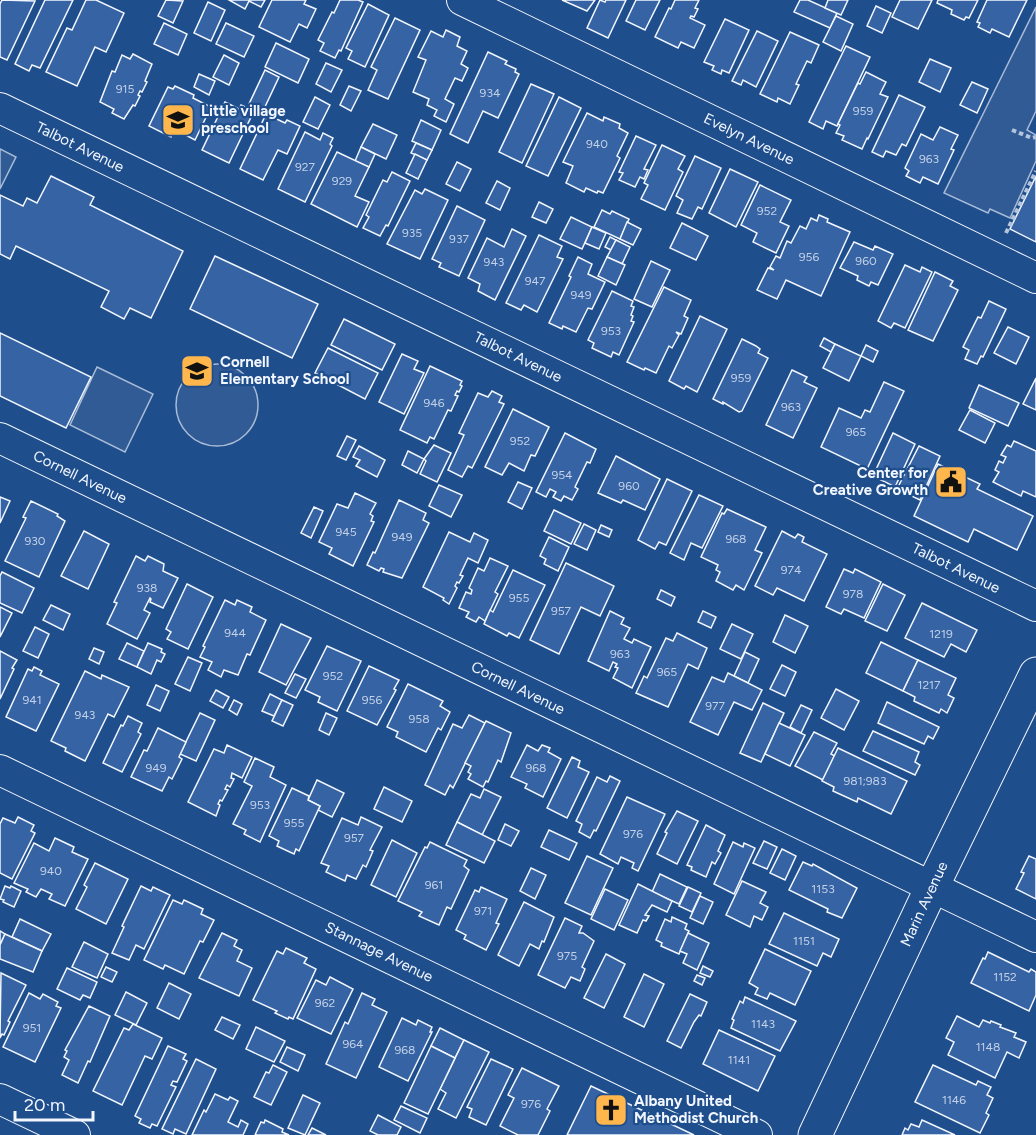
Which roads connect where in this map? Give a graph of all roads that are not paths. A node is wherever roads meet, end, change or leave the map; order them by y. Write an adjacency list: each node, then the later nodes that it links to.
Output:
1 (462, 0): 3 (street, Evelyn Avenue)
2 (0, 108): 5 (street, Talbot Avenue)
3 (1036, 278)
4 (0, 438): 8 (street, Cornell Avenue)
5 (1036, 606)
6 (1036, 674): 8 (main road, Marin Avenue)
7 (0, 770): 12 (street, Stannage Avenue)
8 (932, 887): 9 (street, Cornell Avenue); 13 (main road, Marin Avenue)
9 (1036, 938)
10 (0, 1099): 11 (street)
11 (75, 1135)
12 (757, 1135)
13 (815, 1135)

